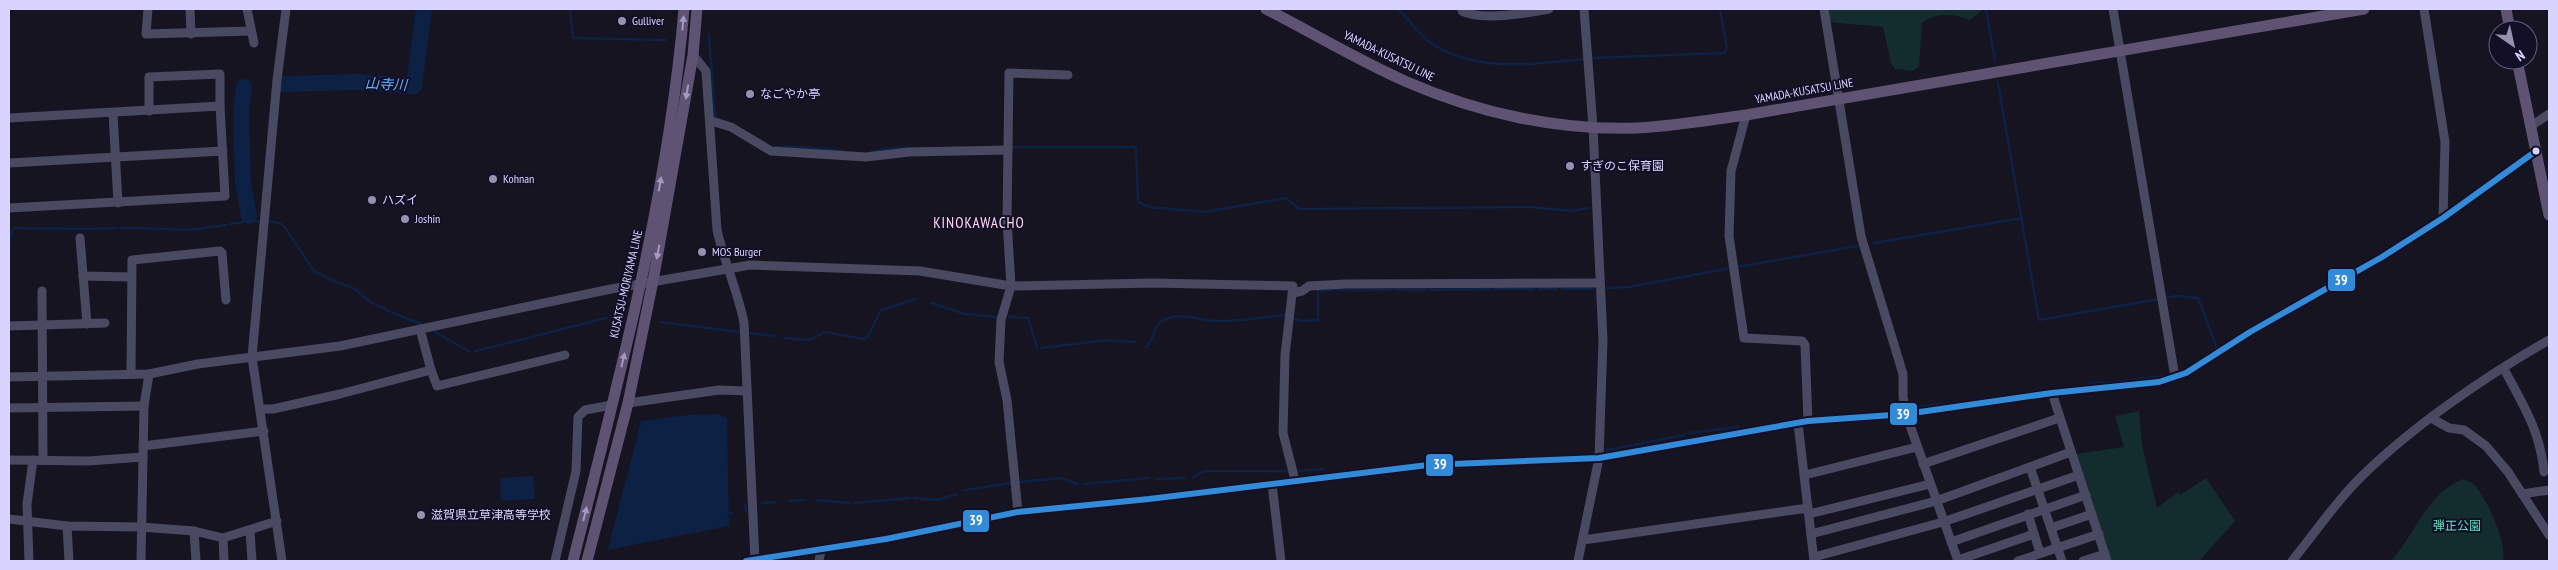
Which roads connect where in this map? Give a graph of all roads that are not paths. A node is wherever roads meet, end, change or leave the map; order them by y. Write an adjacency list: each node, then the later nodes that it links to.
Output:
1 (148, 9): 16 (street)
2 (190, 9): 16 (street)
3 (247, 9): 15 (street)
4 (286, 9): 59 (street)
5 (684, 9): 47 (main road, KUSATSU-MORIYAMA LINE, one-way to 5)
6 (697, 9): 19 (main road, KUSATSU-MORIYAMA LINE)
7 (1266, 9): 31 (main road, YAMADA-KUSATSU LINE)
8 (1462, 9): 9 (street)
9 (1549, 9)
10 (1584, 9): 31 (street)
11 (1824, 9): 22 (street)
12 (2113, 9): 18 (street)
13 (2364, 9): 18 (main road, YAMADA-KUSATSU LINE)
14 (2424, 9): 40 (street)
15 (251, 32): 16 (street); 17 (street)
16 (191, 34)
17 (254, 44)
18 (2120, 50): 22 (main road, YAMADA-KUSATSU LINE); 65 (street)
19 (693, 55): 29 (street); 45 (main road, KUSATSU-MORIYAMA LINE, one-way to 45)
20 (2519, 70): 30 (main road)
21 (1068, 75): 32 (street)
22 (1838, 99): 27 (main road, YAMADA-KUSATSU LINE); 75 (street)
23 (220, 106): 24 (street); 24 (street); 34 (street)
24 (149, 111): 25 (street)
25 (113, 114): 28 (street); 35 (street)
26 (2549, 114): 30 (street)
27 (1746, 115): 31 (main road, YAMADA-KUSATSU LINE); 78 (street)
28 (9, 118)
29 (711, 121): 32 (street); 42 (street)
30 (2531, 126): 33 (main road)
31 (1593, 127): 46 (street)
32 (1008, 150): 48 (street)
33 (2536, 151): 39 (main road); 40 (street)
34 (222, 152): 35 (street); 37 (street)
35 (115, 157): 36 (street); 37 (street)
36 (9, 163)
37 (118, 203): 38 (street)
38 (9, 208)
39 (2549, 215)
40 (2443, 218): 65 (street)
41 (80, 238): 43 (street)
42 (729, 268): 45 (street); 48 (street); 67 (street)
43 (83, 276): 44 (street); 53 (street)
44 (131, 277): 51 (street); 62 (street)
45 (653, 281): 47 (street); 69 (main road, KUSATSU-MORIYAMA LINE)
46 (1599, 283): 50 (street); 85 (street)
47 (640, 284): 56 (street); 71 (main road, KUSATSU-MORIYAMA LINE, one-way to 47)
48 (1011, 286): 50 (street); 104 (street)
49 (42, 290): 55 (street)
50 (1293, 293): 94 (street)
51 (226, 300)
52 (105, 323): 53 (street)
53 (87, 324): 55 (street)
54 (9, 326): 55 (street)
55 (43, 326): 64 (street)
56 (420, 329): 59 (street); 61 (street)
57 (2549, 340): 60 (street)
58 (565, 356): 61 (street)
59 (252, 357): 63 (street); 74 (street)
60 (2504, 369): 77 (street); 91 (street)
61 (430, 370): 74 (street)
62 (131, 374): 63 (street); 64 (street)
63 (149, 374): 70 (street)
64 (44, 376): 66 (street); 72 (street)
65 (2175, 377): 68 (street)
66 (9, 378)
67 (747, 391): 69 (street); 138 (street)
68 (2052, 393): 75 (street); 76 (street)
69 (628, 402): 137 (main road, KUSATSU-MORIYAMA LINE)
70 (144, 406): 72 (street); 81 (street)
71 (612, 406): 135 (street); 136 (main road, KUSATSU-MORIYAMA LINE, one-way to 71)
72 (43, 407): 73 (street); 88 (street)
73 (9, 408)
74 (261, 409): 80 (street)
75 (1906, 414): 78 (street); 82 (street)
76 (2059, 418): 83 (street); 89 (street)
77 (2430, 418): 99 (street); 146 (street)
78 (1808, 421): 79 (street)
79 (1798, 423): 85 (street); 92 (street)
80 (264, 431): 81 (street); 109 (street)
81 (143, 446): 84 (street)
82 (1917, 447): 89 (street); 92 (street)
83 (2071, 452): 90 (street); 93 (street)
84 (143, 457): 88 (street); 112 (street)
85 (1599, 458): 94 (street); 121 (street)
86 (9, 460): 87 (street)
87 (33, 460): 88 (street); 108 (street)
88 (43, 460)
89 (1923, 464): 96 (street)
90 (2030, 467): 97 (street); 101 (street)
91 (2544, 472)
92 (1805, 475): 103 (street)
93 (2079, 475): 97 (street); 100 (street)
94 (1295, 480): 95 (street)
95 (1272, 484): 104 (street); 140 (street)
96 (1930, 484): 101 (street); 103 (street)
97 (2038, 489): 102 (street); 110 (street)
98 (2549, 490): 99 (street)
99 (2522, 494): 119 (street)
100 (2086, 495): 102 (street); 106 (street)
101 (1936, 501): 110 (street); 116 (street)
102 (2044, 509): 105 (street); 113 (street)
103 (1809, 511): 116 (street); 121 (street)
104 (1018, 512): 124 (street)
105 (2028, 514): 117 (street); 122 (street)
106 (2092, 514): 113 (street); 118 (street)
107 (9, 519): 108 (street)
108 (28, 520): 111 (street); 128 (street)
109 (277, 521): 115 (street); 134 (street)
110 (1943, 522): 122 (street); 127 (street)
111 (67, 526): 112 (street); 129 (street)
112 (141, 527): 114 (street); 130 (street)
113 (2051, 528): 123 (street)
114 (194, 531): 120 (street); 131 (street)
115 (250, 531): 120 (street); 133 (street)
116 (1811, 534): 127 (street)
117 (2034, 534): 125 (street); 142 (street)
118 (2098, 534): 123 (street); 126 (street)
119 (2549, 535)
120 (223, 538): 132 (street)
121 (1583, 540): 141 (street)
122 (1951, 542): 142 (street)
123 (2057, 547): 125 (street); 144 (street)
124 (821, 550): 138 (street); 139 (street)
125 (2040, 553): 143 (street)
126 (2106, 558): 145 (street)
127 (1814, 559)
128 (29, 561)
129 (69, 561)
130 (141, 561)
131 (196, 561)
132 (224, 561)
133 (252, 561)
134 (282, 561)
135 (555, 561)
136 (573, 561)
137 (587, 561)
138 (750, 561)
139 (819, 561)
140 (1281, 561)
141 (1578, 561)
142 (1958, 561)
143 (2018, 561)
144 (2062, 561)
145 (2083, 561)
146 (2292, 561)

